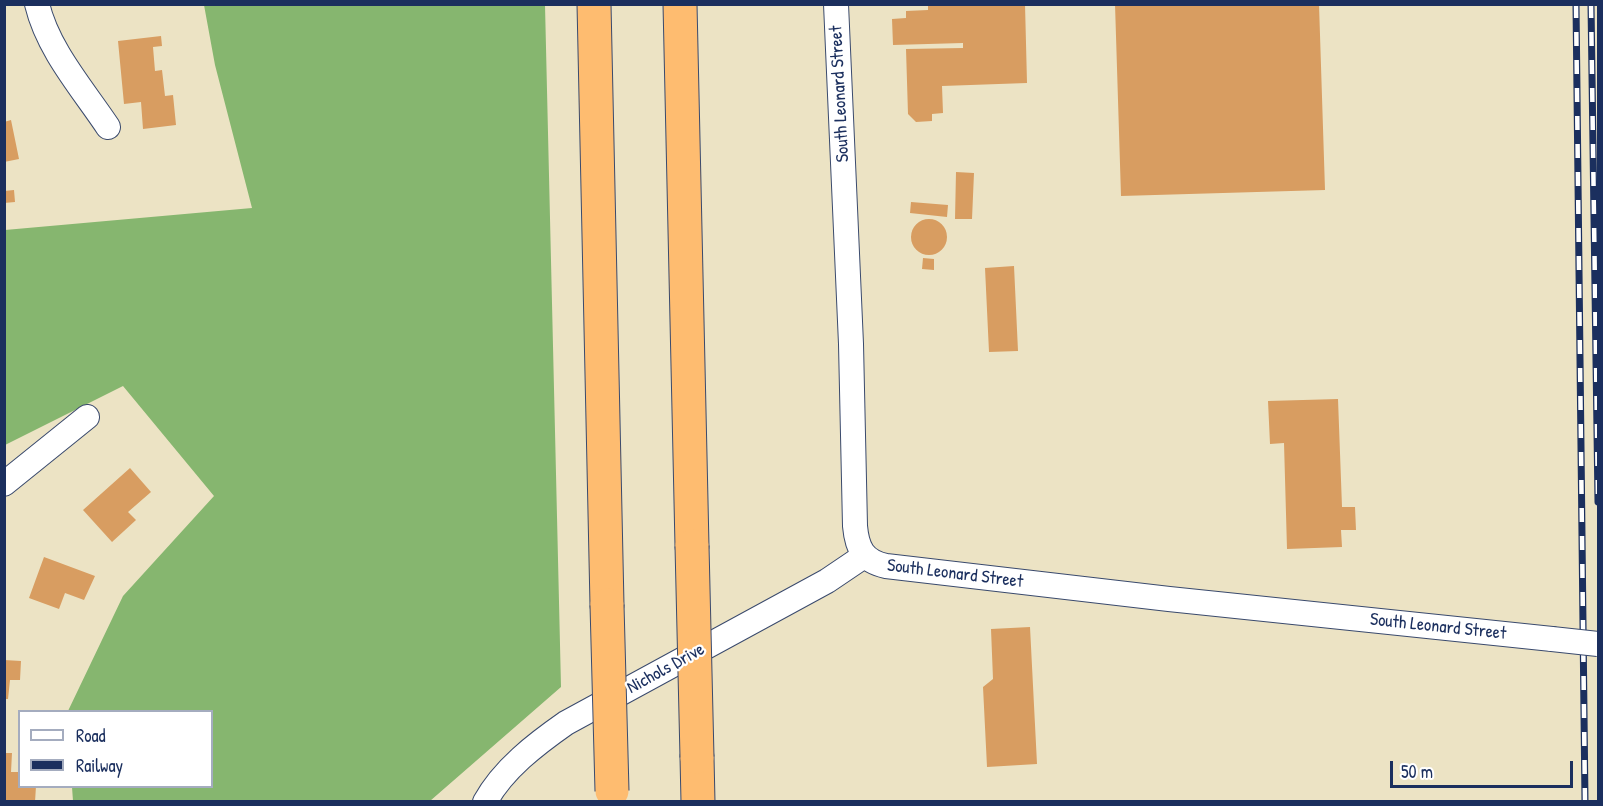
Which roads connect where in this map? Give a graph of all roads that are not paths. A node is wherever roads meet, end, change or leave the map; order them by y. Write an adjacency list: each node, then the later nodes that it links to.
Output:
1 (37, 4): 5 (street)
2 (594, 4): 10 (highway, bridge)
3 (680, 4): 12 (highway, bridge)
4 (836, 4): 8 (street, South Leonard Street)
5 (108, 127)
6 (87, 417): 7 (street)
7 (4, 484)
8 (864, 556): 9 (street, South Leonard Street, bridge); 11 (street, Nichols Drive)
9 (1599, 644)
10 (612, 796)
11 (484, 801)
12 (698, 801)

